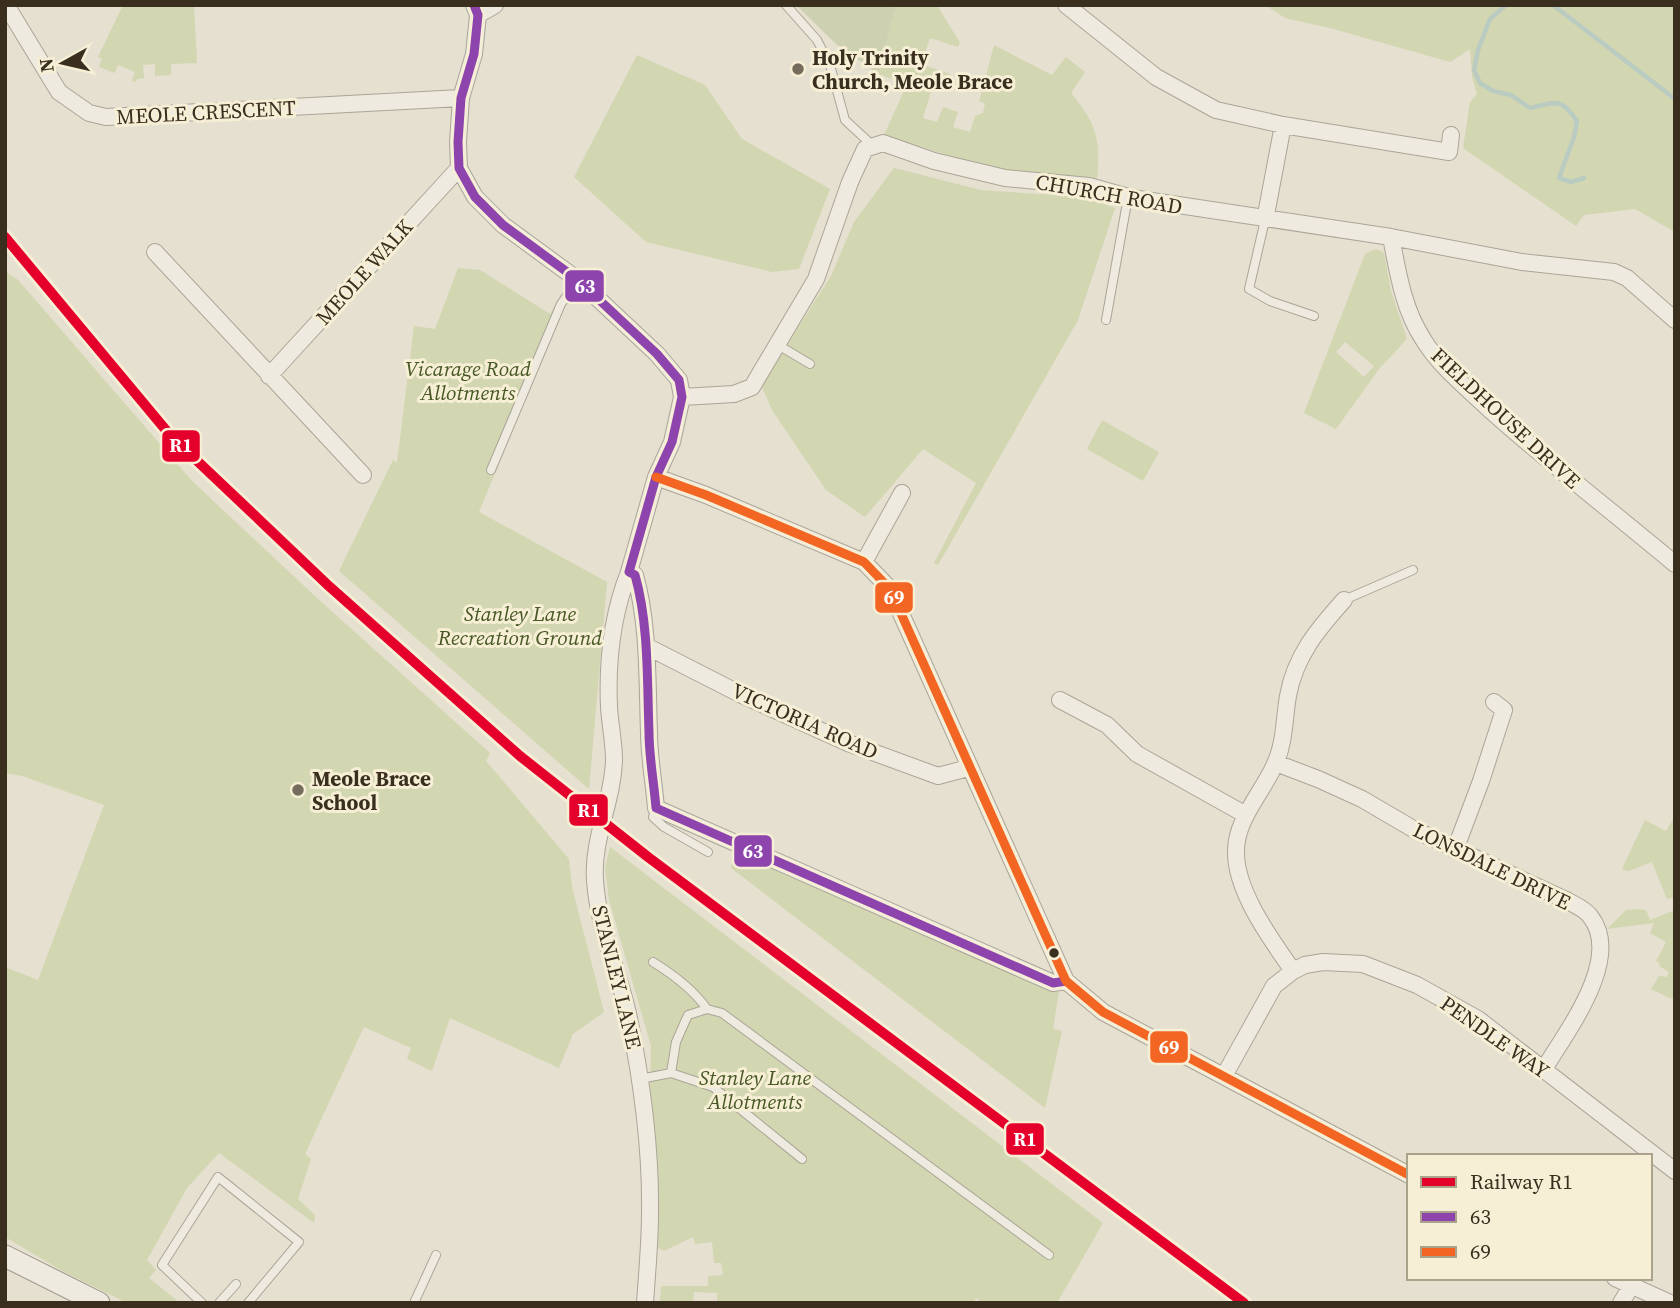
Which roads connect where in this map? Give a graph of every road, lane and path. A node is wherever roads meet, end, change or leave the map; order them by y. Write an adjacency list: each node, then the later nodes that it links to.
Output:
1 (6, 5): 6 (street, MEOLE CRESCENT)
2 (495, 5): 5 (street)
3 (786, 5): 9 (lane)
4 (1066, 5): 7 (street)
5 (476, 10): 6 (street)
6 (461, 98): 10 (street)
7 (1283, 125): 8 (street); 12 (street)
8 (1451, 135)
9 (872, 145): 11 (street, CHURCH ROAD); 19 (street)
10 (459, 168): 15 (street); 21 (street, MEOLE WALK)
11 (1128, 197): 12 (street, CHURCH ROAD); 17 (lane)
12 (1265, 220): 13 (street, CHURCH ROAD); 16 (lane)
13 (1391, 237): 18 (street, CHURCH ROAD); 28 (street, FIELDHOUSE DRIVE)
14 (155, 252): 21 (street)
15 (578, 280): 22 (street); 23 (lane)
16 (1314, 316)
17 (1106, 320)
18 (1675, 320)
19 (778, 345): 20 (lane); 22 (street)
20 (810, 364)
21 (269, 376): 24 (street)
22 (682, 397): 25 (street, STANLEY LANE)
23 (491, 470)
24 (363, 475)
25 (656, 477): 27 (street); 30 (street, STANLEY LANE)
26 (902, 493): 27 (street)
27 (864, 562): 36 (street)
28 (1675, 564)
29 (1413, 570): 31 (lane)
30 (629, 572): 32 (street); 48 (street, STANLEY LANE)
31 (1344, 600): 35 (street)
32 (646, 646): 36 (street, VICTORIA ROAD); 37 (street)
33 (1068, 699): 38 (street)
34 (1506, 709): 39 (street)
35 (1276, 764): 38 (street); 39 (street, LONSDALE DRIVE)
36 (968, 768): 43 (street)
37 (656, 808): 40 (lane); 43 (street)
38 (1246, 815): 42 (street)
39 (1455, 850): 45 (street, LONSDALE DRIVE)
40 (708, 852)
41 (653, 962): 44 (lane)
42 (1293, 971): 45 (street, PENDLE WAY); 47 (street)
43 (1066, 981): 47 (street)
44 (707, 1009): 46 (lane); 53 (lane)
45 (1544, 1069): 50 (street, PENDLE WAY)
46 (671, 1073): 48 (lane); 49 (lane)
47 (1224, 1076): 51 (street)
48 (640, 1079): 64 (street, STANLEY LANE)
49 (802, 1159)
50 (1675, 1171)
51 (1407, 1174)
52 (436, 1255): 63 (lane)
53 (1049, 1255)
54 (5, 1256): 58 (street)
55 (1619, 1280): 57 (street)
56 (236, 1284): 59 (lane)
57 (1630, 1286): 65 (street); 66 (street)
58 (62, 1295): 60 (street)
59 (221, 1302)
60 (99, 1303)
61 (202, 1303): 62 (lane)
62 (248, 1303)
63 (414, 1303)
64 (645, 1303)
65 (1621, 1303)
66 (1670, 1303)

